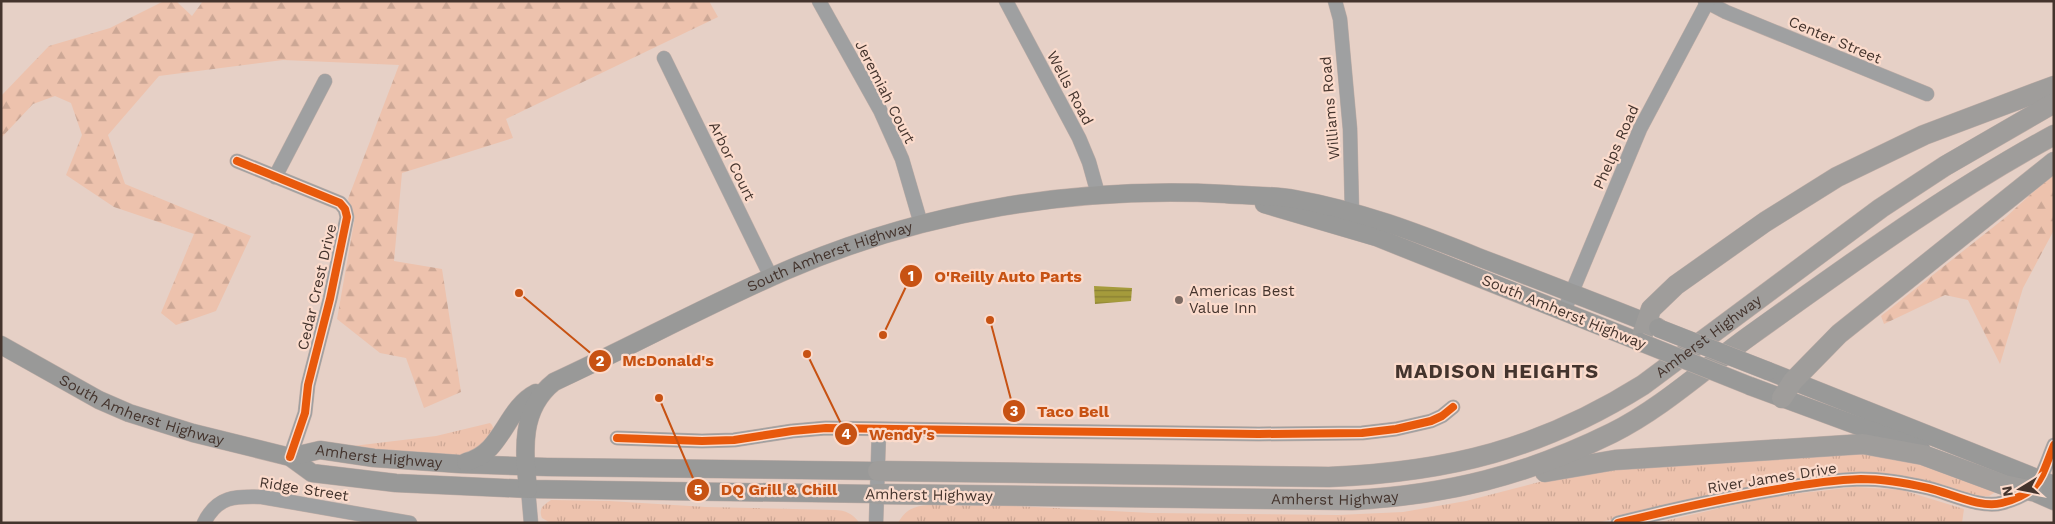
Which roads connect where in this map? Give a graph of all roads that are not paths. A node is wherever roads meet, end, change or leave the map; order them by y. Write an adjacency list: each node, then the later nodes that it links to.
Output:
1 (819, 1): 17 (street, Jeremiah Court)
2 (1006, 1): 14 (street, Wells Road)
3 (1335, 1): 16 (street, Williams Road)
4 (1707, 2): 8 (street, Center Street); 19 (street, Phelps Road)
5 (664, 58): 18 (street, Arbor Court)
6 (325, 81): 13 (street)
7 (2054, 86): 21 (highway)
8 (1927, 94)
9 (2054, 103): 34 (highway, Amherst Highway)
10 (2054, 135): 35 (highway, Amherst Highway)
11 (237, 161): 13 (street, Cedar Crest Drive)
12 (2054, 162): 24 (highway)
13 (275, 177): 31 (street, Cedar Crest Drive)
14 (1098, 194): 15 (main road, South Amherst Highway); 17 (main road, South Amherst Highway)
15 (1240, 195): 16 (main road, South Amherst Highway); 20 (main road, South Amherst Highway)
16 (1352, 212): 19 (main road, South Amherst Highway)
17 (921, 224): 18 (main road, South Amherst Highway)
18 (771, 277): 25 (main road, South Amherst Highway)
19 (1572, 293): 20 (street, Phelps Road); 21 (main road, South Amherst Highway)
20 (1564, 311): 22 (main road, South Amherst Highway)
21 (1652, 325): 22 (highway); 24 (main road, South Amherst Highway, bridge)
22 (1640, 342): 26 (main road, South Amherst Highway, bridge)
23 (1, 344): 31 (main road, South Amherst Highway)
24 (1793, 381): 26 (highway); 36 (main road, South Amherst Highway)
25 (544, 390): 32 (main road); 33 (main road, South Amherst Highway)
26 (1782, 398): 36 (main road, South Amherst Highway)
27 (1453, 407): 28 (street)
28 (879, 430): 29 (street); 34 (street)
29 (617, 438)
30 (2054, 445): 36 (street)
31 (290, 457): 32 (main road, Amherst Highway); 37 (main road, Amherst Highway)
32 (459, 464): 33 (main road, Amherst Highway)
33 (526, 466): 34 (main road, Amherst Highway); 37 (main road, South Amherst Highway)
34 (878, 471): 38 (street)
35 (1482, 483): 36 (highway); 38 (highway, Amherst Highway)
36 (2045, 483): 39 (main road, South Amherst Highway); 44 (street, River James Drive)
37 (528, 490): 38 (main road, Amherst Highway); 42 (street)
38 (877, 494): 43 (street)
39 (2054, 501)
40 (204, 523): 41 (street, Ridge Street)
41 (410, 523)
42 (531, 523)
43 (876, 523)
44 (1618, 523)

